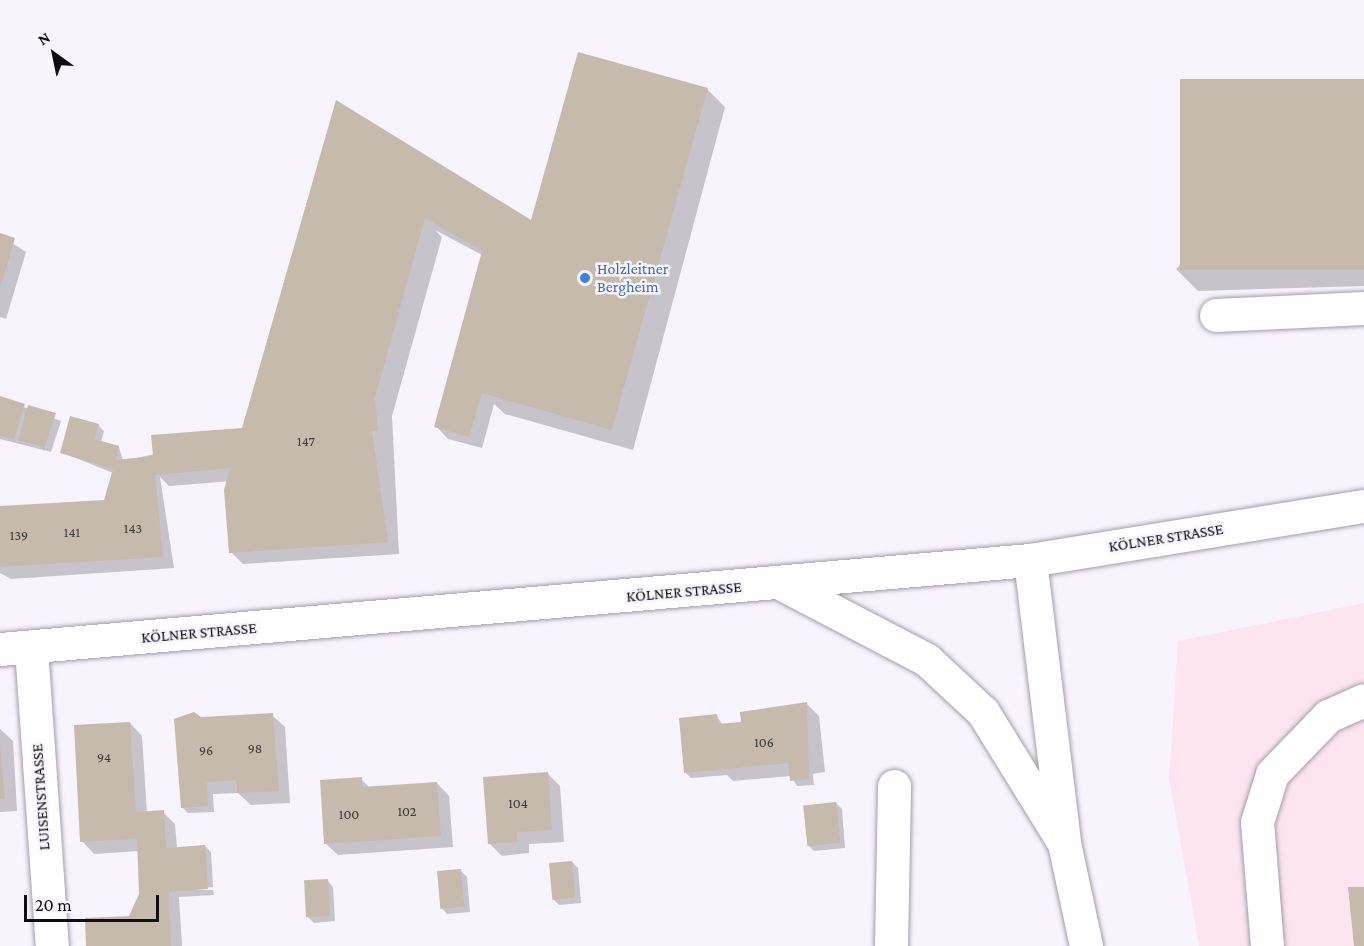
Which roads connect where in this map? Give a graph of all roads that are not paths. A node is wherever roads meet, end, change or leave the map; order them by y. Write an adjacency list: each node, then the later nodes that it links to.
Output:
1 (1364, 308): 2 (main road)
2 (1216, 315)
3 (1364, 506): 4 (main road, KÖLNER STRASSE)
4 (1030, 560): 5 (main road, KÖLNER STRASSE); 9 (main road)
5 (780, 583): 6 (main road, KÖLNER STRASSE); 9 (main road)
6 (15, 649): 10 (main road, LUISENSTRASSE)
7 (1364, 700): 13 (main road)
8 (894, 786): 11 (main road)
9 (1064, 843): 12 (main road)
10 (52, 946)
11 (891, 946)
12 (1086, 946)
13 (1267, 946)

